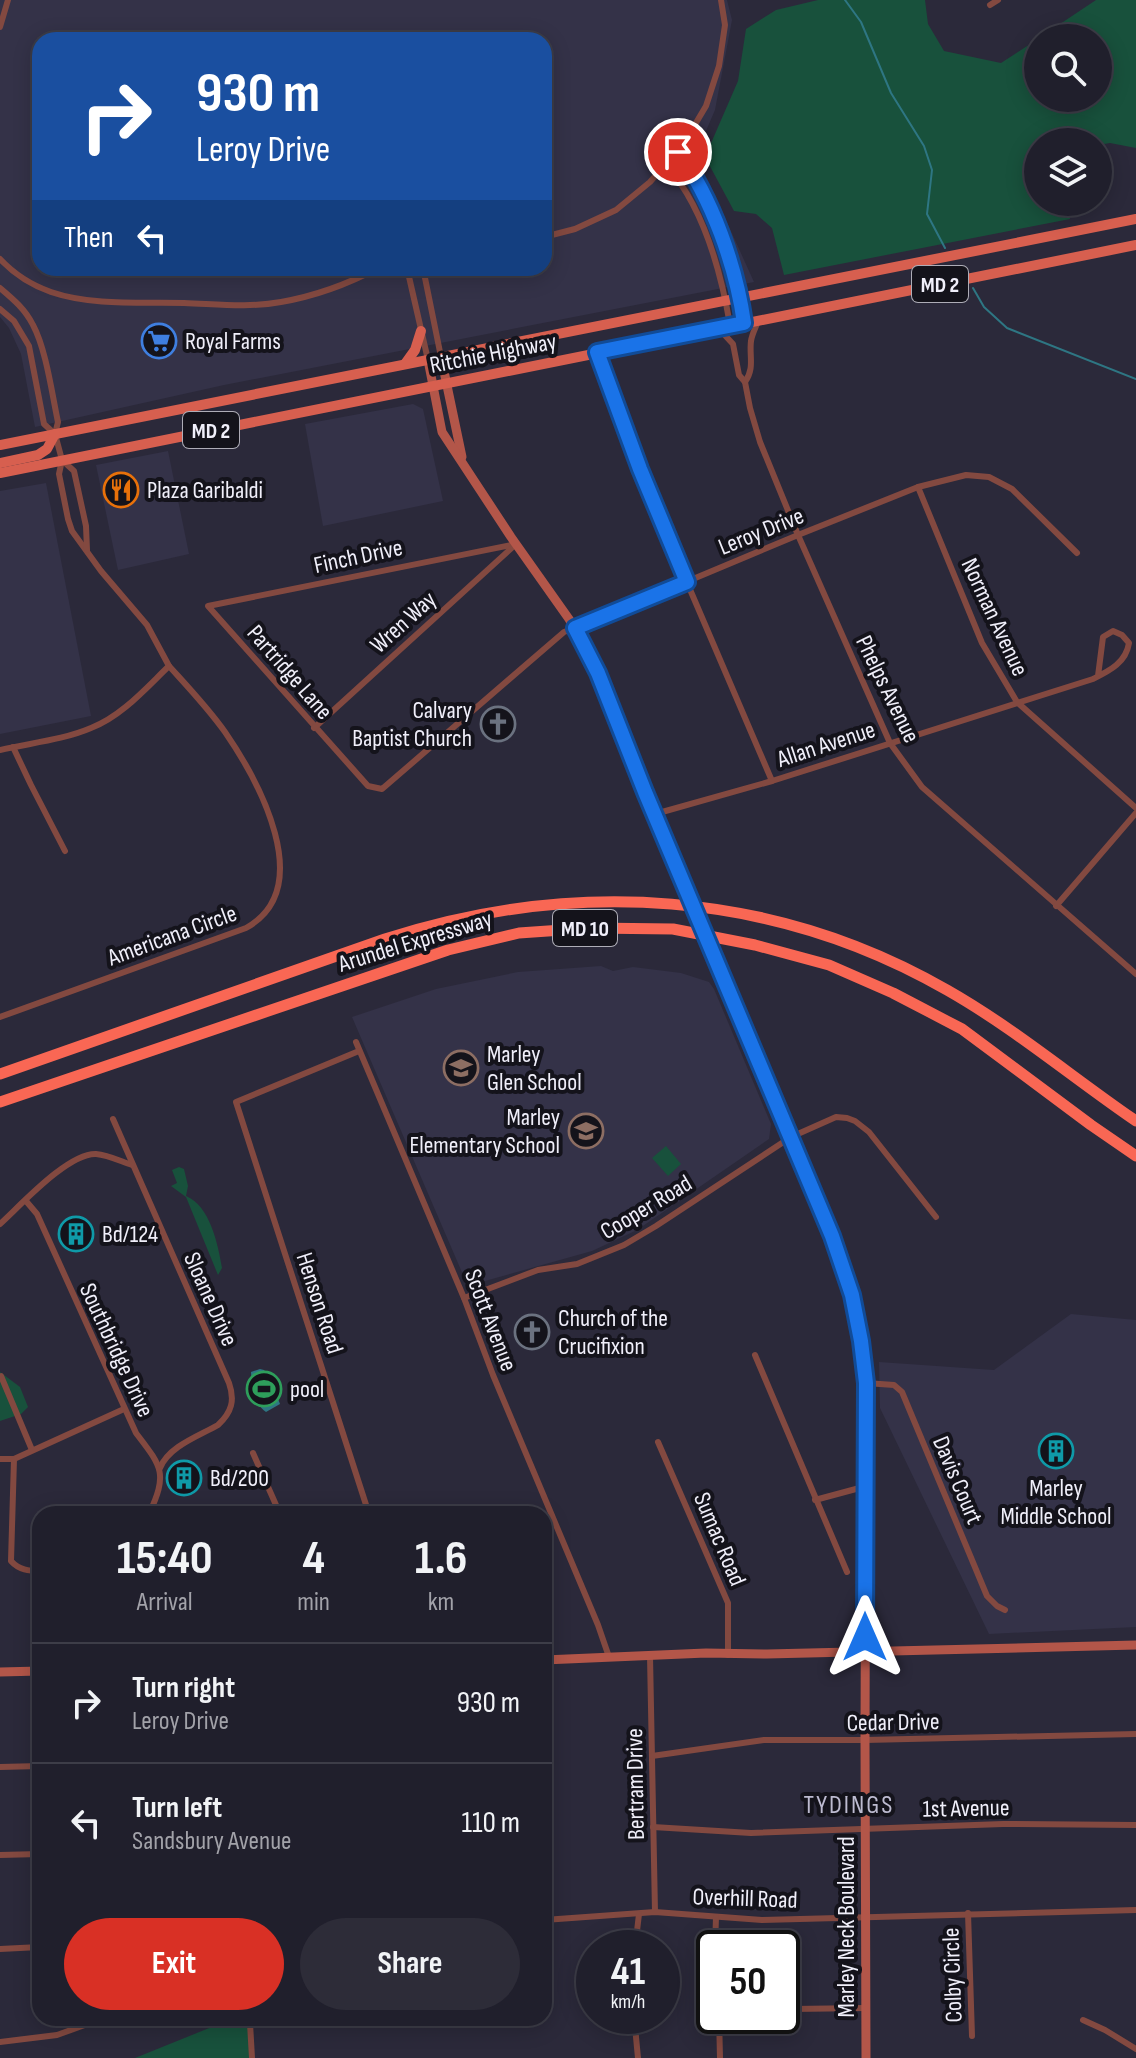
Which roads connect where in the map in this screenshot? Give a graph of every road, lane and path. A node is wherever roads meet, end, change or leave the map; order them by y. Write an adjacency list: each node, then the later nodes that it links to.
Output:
1 (8, 0): 5 (street)
2 (721, 0): 7 (street)
3 (998, 0): 4 (street)
4 (990, 5)
5 (1, 15): 6 (street)
6 (0, 27)
7 (678, 152): 8 (street); 17 (street)
8 (666, 165): 10 (street); 18 (street)
9 (1136, 219): 17 (main road, Ritchie Highway / MD 2)
10 (552, 235)
11 (1136, 245): 20 (main road, Ritchie Highway / MD 2)
12 (0, 259): 13 (street)
13 (360, 276)
14 (409, 276): 24 (street)
15 (425, 276): 26 (street)
16 (0, 288): 32 (street, Americana Circle)
17 (741, 298): 18 (main road, Ritchie Highway / MD 2); 21 (street)
18 (726, 301): 22 (street); 26 (main road, Ritchie Highway / MD 2)
19 (0, 309): 32 (street, Americana Circle)
20 (759, 320): 21 (main road, Ritchie Highway / MD 2); 29 (street, Phelps Avenue)
21 (744, 323): 22 (main road, Ritchie Highway / MD 2)
22 (730, 325): 23 (main road, Ritchie Highway / MD 2)
23 (718, 328): 25 (main road, Ritchie Highway / MD 2); 29 (street, Phelps Avenue)
24 (421, 331): 27 (street); 28 (main road)
25 (597, 352): 30 (main road, Ritchie Highway / MD 2); 43 (street)
26 (441, 357): 27 (main road, Ritchie Highway / MD 2); 30 (main road)
27 (428, 360): 28 (main road, Ritchie Highway / MD 2); 31 (main road, Marley Neck Boulevard)
28 (405, 364): 32 (main road, Ritchie Highway / MD 2)
29 (745, 382): 39 (street, Phelps Avenue)
30 (446, 383): 31 (main road, Ritchie Highway / MD 2); 36 (main road)
31 (432, 385): 34 (main road, Ritchie Highway / MD 2); 36 (main road, Marley Neck Boulevard)
32 (55, 434): 33 (main road, Ritchie Highway / MD 2); 34 (street, Americana Circle); 35 (main road)
33 (0, 445)
34 (62, 460): 37 (main road, Ritchie Highway / MD 2); 41 (street, Americana Circle); 41 (street, Americana Circle)
35 (0, 463)
36 (464, 465): 40 (main road, Marley Neck Boulevard)
37 (0, 473)
38 (918, 487): 39 (street, Leroy Drive); 42 (street, Leroy Drive); 48 (street, Norman Avenue)
39 (798, 535): 43 (street, Leroy Drive); 50 (street, Phelps Avenue)
40 (516, 544): 44 (street, Finch Drive); 45 (main road, Marley Neck Boulevard); 49 (street, Wren Way)
41 (87, 550): 46 (street, Americana Circle)
42 (1077, 553)
43 (687, 582): 45 (street, Leroy Drive); 53 (street)
44 (208, 606): 49 (street, Partridge Lane)
45 (575, 628): 54 (street, Leroy Drive); 56 (main road, Marley Neck Boulevard)
46 (169, 666): 51 (street); 60 (street, Americana Circle)
47 (1098, 676): 47 (street, Allan Avenue); 48 (street, Allan Avenue)
48 (1017, 702): 50 (street, Allan Avenue); 55 (street, Norman Avenue)
49 (314, 728): 54 (street, Partridge Lane)
50 (890, 743): 53 (street, Allan Avenue); 58 (street, Phelps Avenue)
51 (13, 747): 52 (street); 57 (street)
52 (0, 750)
53 (772, 781): 56 (street, Allan Avenue)
54 (382, 789)
55 (1136, 810): 58 (street)
56 (655, 814): 67 (main road, Marley Neck Boulevard, bridge)
57 (65, 851)
58 (1056, 906): 59 (street, Phelps Avenue)
59 (1136, 974)
60 (0, 1017)
61 (356, 1042): 62 (street, Scott Avenue)
62 (359, 1051): 73 (street, Scott Avenue); 88 (street, Henson Road)
63 (0, 1074): 66 (highway, Arundel Expressway / MD 10)
64 (0, 1102): 68 (highway, Arundel Expressway / MD 10)
65 (113, 1119): 69 (street, Sloane Drive)
66 (1136, 1121)
67 (791, 1137): 71 (street, Cooper Road); 73 (street, Cooper Road); 76 (main road, Marley Neck Boulevard)
68 (1136, 1156)
69 (132, 1165): 70 (street); 83 (street, Sloane Drive)
70 (26, 1201): 72 (street); 77 (street, Southbridge Drive)
71 (936, 1217)
72 (0, 1224)
73 (464, 1298): 89 (street, Scott Avenue)
74 (755, 1355): 85 (street)
75 (1, 1376): 79 (street)
76 (866, 1383): 84 (main road, Marley Neck Boulevard); 93 (street, Davis Court)
77 (124, 1409): 79 (street); 83 (street, Southbridge Drive)
78 (658, 1442): 96 (street, Sumac Road)
79 (32, 1450): 82 (street)
80 (253, 1453): 87 (street)
81 (0, 1459): 82 (street)
82 (14, 1459): 91 (street)
83 (160, 1468): 86 (street)
84 (867, 1486): 85 (street); 95 (main road, Marley Neck Boulevard)
85 (815, 1500): 92 (street)
86 (153, 1506)
87 (276, 1506)
88 (366, 1506)
89 (548, 1506)
90 (552, 1515): 98 (street, Scott Avenue)
91 (32, 1571)
92 (847, 1572)
93 (1005, 1610)
94 (1136, 1645): 95 (main road)
95 (865, 1652): 96 (main road); 103 (main road, Marley Neck Boulevard)
96 (728, 1655): 97 (main road)
97 (650, 1656): 98 (main road); 104 (street, Bertram Drive)
98 (609, 1657): 99 (main road)
99 (552, 1660)
100 (32, 1671): 101 (main road)
101 (0, 1672)
102 (1136, 1734): 103 (street, Cedar Drive)
103 (865, 1740): 104 (street, Cedar Drive); 109 (main road, Marley Neck Boulevard)
104 (652, 1756): 108 (street, Bertram Drive)
105 (32, 1766): 106 (street)
106 (0, 1767)
107 (1136, 1825): 109 (street, 1st Avenue)
108 (653, 1827): 109 (street, 1st Avenue); 113 (street, Bertram Drive)
109 (866, 1828): 116 (main road, Marley Neck Boulevard)
110 (32, 1854): 111 (street)
111 (0, 1855)
112 (1136, 1910): 114 (street, Overhill Road)
113 (655, 1912): 115 (street, Overhill Road); 117 (street, Overhill Road)
114 (968, 1913): 116 (street, Overhill Road); 130 (street, Colby Circle)
115 (639, 1914): 118 (street, Overhill Road); 119 (street)
116 (867, 1916): 117 (street, Overhill Road); 123 (main road, Marley Neck Boulevard)
117 (716, 1917): 120 (street)
118 (552, 1919)
119 (637, 1930)
120 (716, 1930)
121 (32, 1947): 122 (street)
122 (0, 1949)
123 (866, 2008): 124 (street); 136 (main road, Marley Neck Boulevard)
124 (800, 2009)
125 (1083, 2020): 132 (street)
126 (82, 2026): 131 (street)
127 (250, 2026): 133 (street)
128 (636, 2034): 134 (street)
129 (719, 2034): 135 (street)
130 (972, 2036)
131 (0, 2042)
132 (1136, 2049)
133 (252, 2058)
134 (638, 2058)
135 (720, 2058)
136 (866, 2058)

